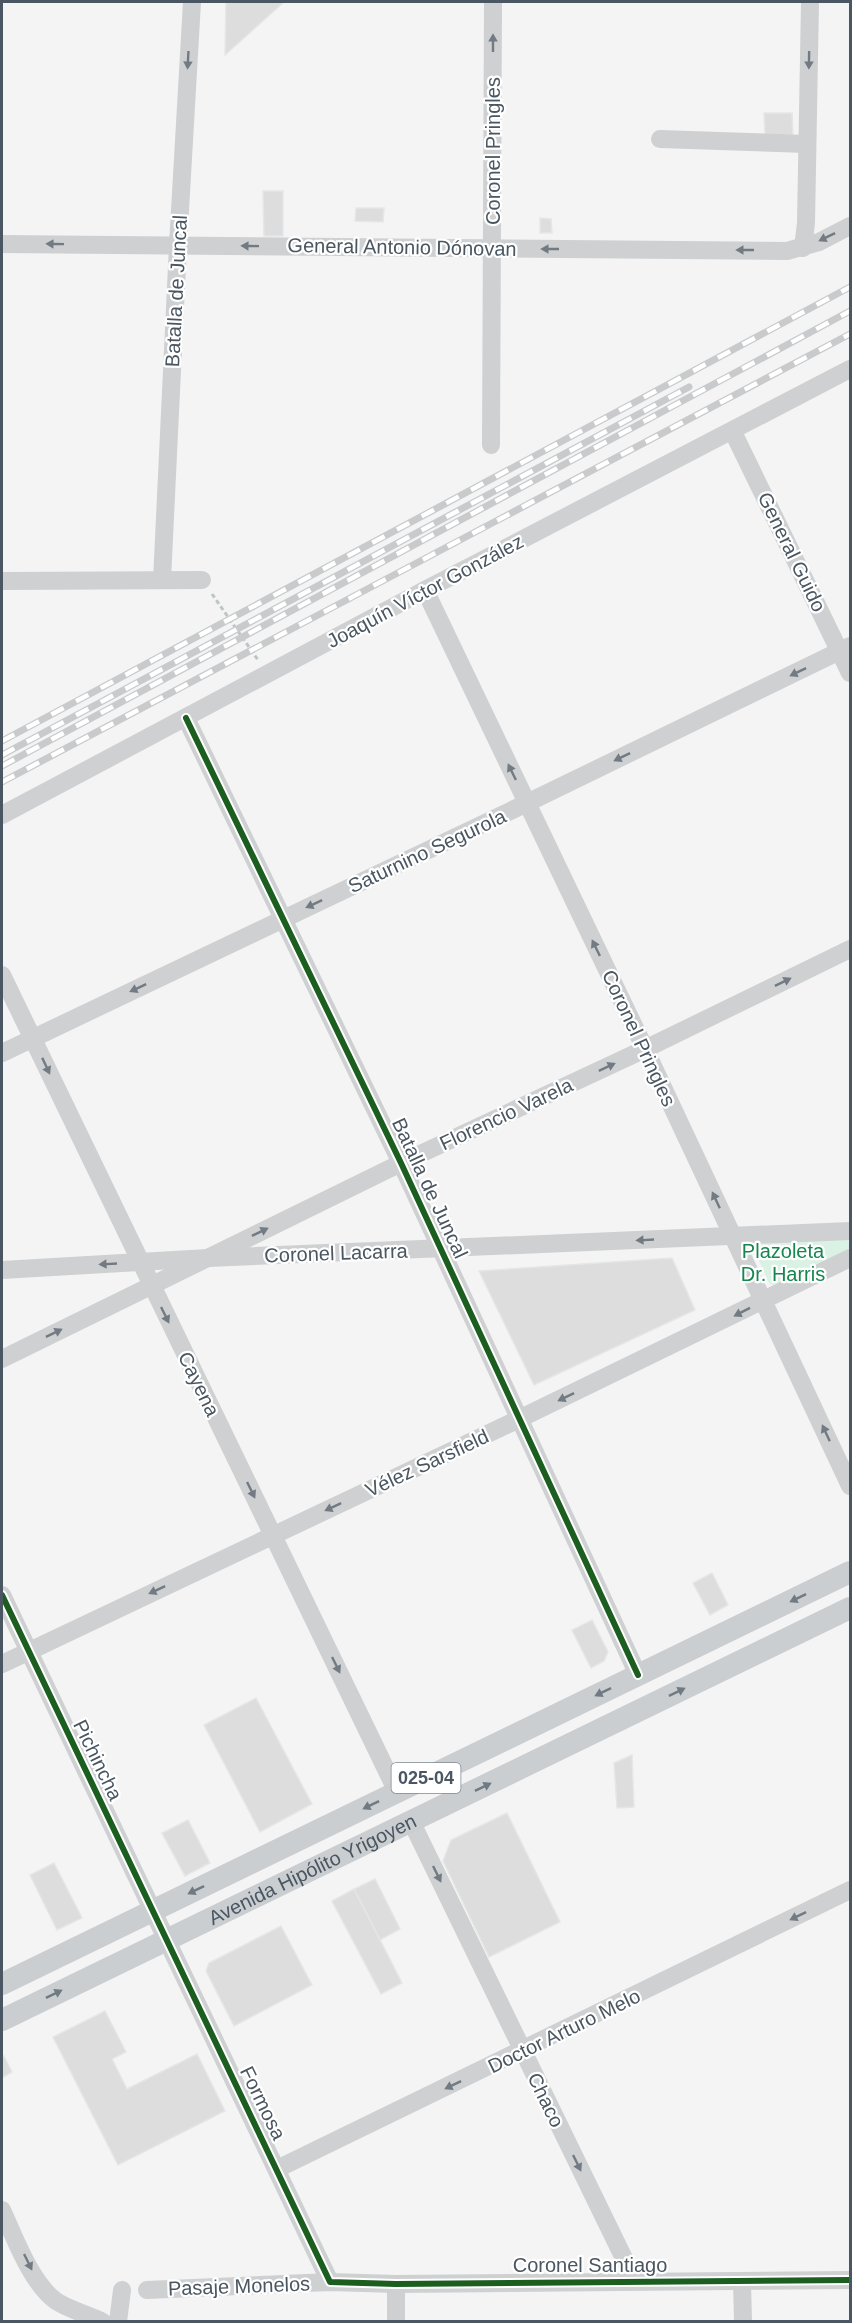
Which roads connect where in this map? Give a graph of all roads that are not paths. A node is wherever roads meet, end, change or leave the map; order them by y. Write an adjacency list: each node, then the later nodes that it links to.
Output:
1 (192, 2): 8 (street, Batalla de Juncal, one-way to 8)
2 (493, 2): 9 (street, Coronel Pringles, one-way to 2)
3 (810, 2): 5 (street, one-way to 5)
4 (660, 139): 5 (street)
5 (807, 144): 10 (street)
6 (850, 226): 10 (street, one-way to 10)
7 (2, 244): 8 (street, General Antonio Dónovan, one-way to 7)
8 (178, 245): 9 (street, General Antonio Dónovan, one-way to 8); 14 (street, Batalla de Juncal)
9 (494, 248): 10 (street, General Antonio Dónovan, one-way to 9); 13 (street, Coronel Pringles)
10 (803, 248)
11 (850, 369): 12 (street, Joaquín Víctor González)
12 (733, 432): 17 (street, Joaquín Víctor González); 18 (street, General Guido)
13 (491, 446)
14 (162, 580): 15 (street); 16 (street)
15 (202, 580)
16 (2, 581)
17 (424, 590): 20 (street, Joaquín Víctor González); 21 (street, Coronel Pringles, one-way to 17)
18 (845, 649): 19 (street, General Guido); 21 (street, Saturnino Segurola, one-way to 21)
19 (850, 673)
20 (186, 718): 22 (street, Joaquín Víctor González); 23 (street, Batalla de Juncal)
21 (527, 803): 23 (street, Saturnino Segurola, one-way to 23); 27 (street, Coronel Pringles, one-way to 21)
22 (2, 815)
23 (284, 918): 26 (street, Saturnino Segurola, one-way to 26); 29 (street, Batalla de Juncal)
24 (850, 949): 27 (street, Florencio Varela, one-way to 24)
25 (2, 975): 26 (street, Cayena)
26 (32, 1038): 28 (street, Saturnino Segurola); 35 (street, Cayena, one-way to 35)
27 (645, 1049): 29 (street, Florencio Varela, one-way to 27); 31 (street, Coronel Pringles, one-way to 27)
28 (2, 1053)
29 (401, 1163): 32 (street, Batalla de Juncal); 33 (street, Florencio Varela, one-way to 29)
30 (850, 1231): 31 (street, Coronel Lacarra)
31 (732, 1236): 32 (street, Coronel Lacarra, one-way to 32); 38 (street, Coronel Pringles)
32 (442, 1249): 33 (street, Coronel Lacarra); 40 (street, Batalla de Juncal)
33 (208, 1258): 35 (street, Coronel Lacarra); 37 (street, Florencio Varela)
34 (850, 1258): 38 (street, Vélez Sarsfield)
35 (139, 1263): 36 (street, Coronel Lacarra, one-way to 36); 37 (street, Cayena)
36 (2, 1270)
37 (150, 1286): 39 (street, Florencio Varela, one-way to 37); 42 (street, Cayena, one-way to 42)
38 (764, 1300): 40 (street, Vélez Sarsfield, one-way to 40); 41 (street, Coronel Pringles, one-way to 38)
39 (2, 1359)
40 (519, 1419): 42 (street, Vélez Sarsfield, one-way to 42); 48 (street, Batalla de Juncal)
41 (850, 1486)
42 (274, 1535): 46 (street, Vélez Sarsfield, one-way to 46); 49 (street, Cayena, one-way to 49)
43 (850, 1572): 48 (main road, Avenida Hipólito Yrigoyen / 025-04, one-way to 48)
44 (2, 1595): 46 (street, Pichincha)
45 (850, 1608): 50 (main road, Avenida Hipólito Yrigoyen / 025-04, one-way to 45)
46 (28, 1651): 47 (street, Vélez Sarsfield); 52 (street, Pichincha)
47 (2, 1664)
48 (638, 1675): 49 (main road, Avenida Hipólito Yrigoyen / 025-04, one-way to 49)
49 (397, 1792): 52 (main road, Avenida Hipólito Yrigoyen / 025-04, one-way to 52)
50 (411, 1821): 53 (main road, Avenida Hipólito Yrigoyen / 025-04); 56 (street, Chaco, one-way to 56)
51 (850, 1890): 56 (street, Doctor Arturo Melo, one-way to 56)
52 (152, 1910): 53 (street, Pichincha); 54 (main road, Avenida Hipólito Yrigoyen / 025-04)
53 (165, 1939): 55 (main road, Avenida Hipólito Yrigoyen / 025-04, one-way to 53); 57 (street, Formosa)
54 (2, 1984)
55 (2, 2020)
56 (522, 2052): 57 (street, Doctor Arturo Melo, one-way to 57); 59 (street, Chaco, one-way to 59)
57 (278, 2169): 62 (street, Formosa)
58 (2, 2210): 66 (street, one-way to 66)
59 (635, 2280): 61 (street, Coronel Santiago); 63 (street, Coronel Santiago)
60 (850, 2280): 61 (street, Coronel Santiago)
61 (742, 2281): 69 (street)
62 (330, 2282): 63 (street, Coronel Santiago); 65 (street, Pasaje Monelos)
63 (396, 2283): 68 (street)
64 (122, 2290): 67 (street)
65 (147, 2290)
66 (103, 2322)
67 (118, 2322)
68 (396, 2322)
69 (742, 2322)

